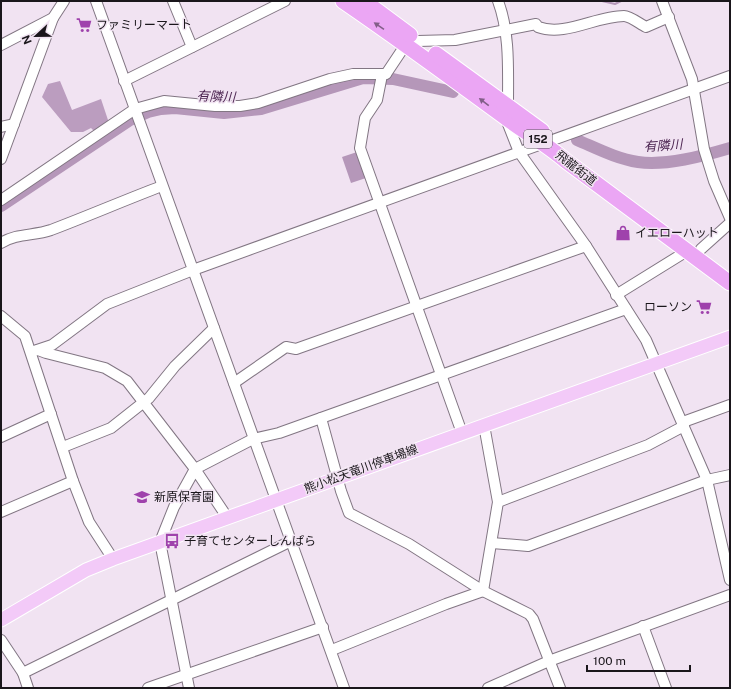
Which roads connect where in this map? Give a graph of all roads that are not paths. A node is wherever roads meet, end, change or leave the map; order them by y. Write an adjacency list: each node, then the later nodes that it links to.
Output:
1 (64, 1): 10 (street)
2 (96, 1): 17 (street)
3 (173, 1): 14 (street)
4 (285, 1): 14 (street)
5 (343, 1): 12 (highway, 飛龍街道 / 152, one-way to 5)
6 (364, 1): 12 (highway, 飛龍街道 / 152)
7 (498, 1): 11 (street)
8 (662, 1): 9 (street)
9 (668, 17): 11 (street); 18 (street)
10 (53, 18): 13 (street); 21 (street)
11 (505, 29): 12 (street); 19 (street)
12 (412, 43): 15 (street); 19 (highway, 飛龍街道 / 152)
13 (1, 44)
14 (192, 47): 17 (street)
15 (384, 75): 20 (street); 28 (street)
16 (730, 76): 18 (street)
17 (124, 81): 20 (street)
18 (694, 90): 23 (street); 29 (street)
19 (507, 111): 23 (highway, 飛龍街道 / 152); 24 (street)
20 (137, 114): 26 (street); 27 (street)
21 (14, 124): 22 (street); 25 (street)
22 (1, 127)
23 (550, 142): 24 (street); 33 (highway, 飛龍街道 / 152)
24 (519, 152): 28 (street); 32 (street)
25 (1, 159)
26 (162, 186): 31 (street); 34 (street)
27 (1, 200)
28 (380, 203): 34 (street); 38 (street)
29 (730, 218)
30 (730, 223): 33 (street)
31 (1, 243)
32 (586, 246): 37 (street); 38 (street)
33 (694, 250): 35 (highway, 飛龍街道 / 152); 36 (highway, 飛龍街道 / 152); 37 (street)
34 (193, 270): 41 (street); 43 (street)
35 (730, 270)
36 (730, 283)
37 (616, 295): 39 (street)
38 (416, 307): 45 (street); 46 (street)
39 (626, 309): 44 (street); 45 (street)
40 (1, 316): 43 (street)
41 (214, 328): 46 (street); 47 (street)
42 (730, 337): 44 (main road, 熊小松天竜川停車場線)
43 (35, 351): 47 (street); 49 (street)
44 (656, 363): 51 (street); 52 (main road, 熊小松天竜川停車場線)
45 (441, 375): 50 (street); 53 (street)
46 (234, 383): 55 (street)
47 (143, 403): 56 (street); 57 (street)
48 (730, 406): 51 (street)
49 (51, 414): 54 (street); 56 (street)
50 (321, 418): 55 (street); 59 (street)
51 (683, 424): 60 (street); 63 (street)
52 (484, 425): 53 (main road, 熊小松天竜川停車場線); 63 (street)
53 (462, 433): 59 (main road, 熊小松天竜川停車場線)
54 (1, 437)
55 (253, 439): 57 (street); 62 (street)
56 (63, 447): 61 (street)
57 (195, 469): 65 (street); 67 (street)
58 (730, 475): 60 (street)
59 (337, 478): 62 (main road, 熊小松天竜川停車場線); 71 (street)
60 (707, 480): 68 (street); 70 (street)
61 (73, 481): 64 (street); 69 (street)
62 (275, 500): 65 (main road, 熊小松天竜川停車場線); 66 (street)
63 (498, 502): 68 (street)
64 (1, 512)
65 (227, 518): 67 (main road, 熊小松天竜川停車場線)
66 (291, 541): 73 (street); 76 (street)
67 (160, 542): 69 (main road, 熊小松天竜川停車場線); 73 (street)
68 (492, 543): 71 (street)
69 (113, 559): 74 (main road, 熊小松天竜川停車場線)
70 (730, 580)
71 (483, 591): 78 (street); 79 (street)
72 (730, 595): 75 (street)
73 (172, 600): 80 (street); 81 (street)
74 (1, 620)
75 (643, 626): 79 (street); 88 (street)
76 (322, 627): 78 (street); 81 (street)
77 (1, 640): 80 (street)
78 (332, 650): 85 (street)
79 (549, 661): 86 (street); 87 (street)
80 (23, 673): 82 (street)
81 (187, 673): 83 (street); 84 (street)
82 (28, 688)
83 (148, 688)
84 (189, 688)
85 (344, 688)
86 (488, 688)
87 (560, 688)
88 (666, 688)

